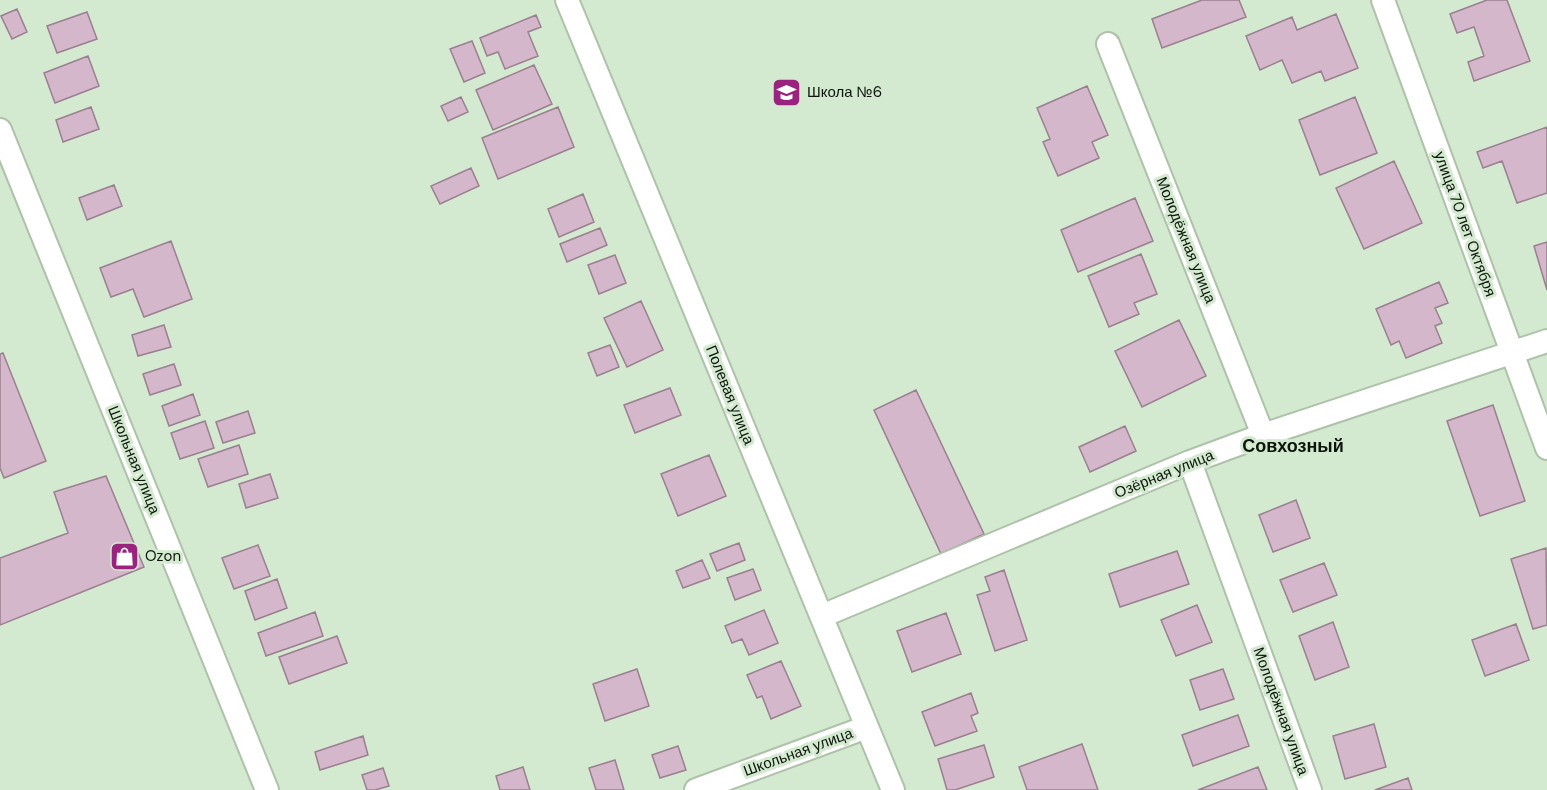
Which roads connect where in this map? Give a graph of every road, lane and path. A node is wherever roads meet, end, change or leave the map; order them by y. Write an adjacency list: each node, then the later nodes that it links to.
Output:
1 (567, 0): 10 (street, Полевая улица)
2 (1383, 0): 6 (street, улица 70 лет Октября)
3 (1108, 44): 7 (street, Молодёжная улица)
4 (0, 130): 12 (street, Школьная улица)
5 (1547, 341): 6 (street, Озёрная улица)
6 (1512, 352): 7 (street, Озёрная улица); 8 (street, улица 70 лет Октября)
7 (1263, 435): 9 (street, Озёрная улица)
8 (1547, 448)
9 (1190, 462): 10 (street, Озёрная улица); 15 (street, Молодёжная улица)
10 (822, 616): 11 (street, Полевая улица)
11 (867, 727): 13 (street, Школьная улица); 14 (street, Полевая улица)
12 (267, 790)
13 (696, 790)
14 (893, 790)
15 (1310, 790)

